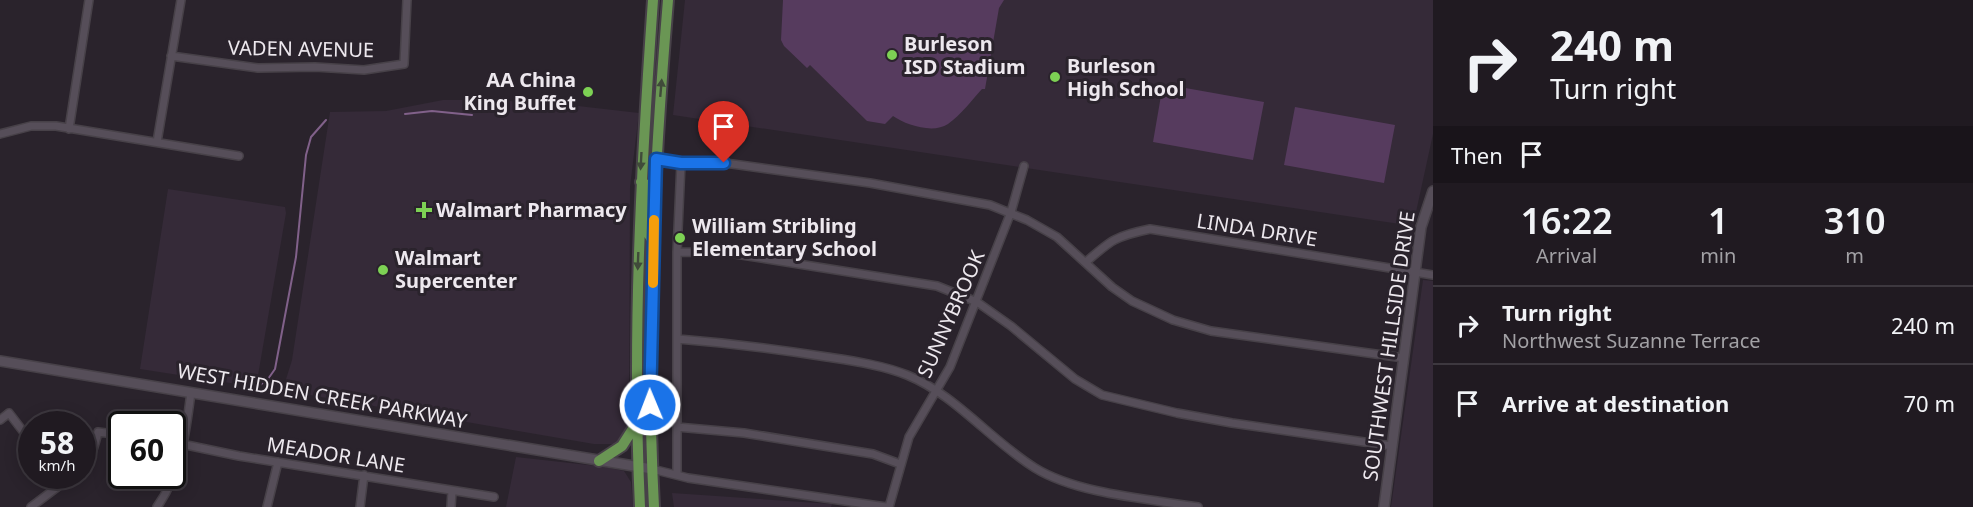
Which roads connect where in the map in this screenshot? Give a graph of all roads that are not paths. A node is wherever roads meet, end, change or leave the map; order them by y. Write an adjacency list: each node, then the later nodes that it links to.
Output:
1 (89, 0): 9 (street)
2 (181, 0): 8 (street)
3 (407, 0): 8 (street, VADEN AVENUE)
4 (653, 0): 6 (main road)
5 (668, 0): 7 (main road)
6 (650, 36): 7 (main road); 16 (main road, one-way to 16)
7 (665, 37): 13 (main road, one-way to 7)
8 (171, 56): 11 (street)
9 (69, 129): 10 (street); 11 (street)
10 (0, 133)
11 (157, 142): 12 (street)
12 (239, 156)
13 (656, 159): 14 (street); 19 (main road)
14 (681, 163): 18 (street); 20 (street)
15 (1024, 166): 18 (street, SUNNYBROOK)
16 (640, 182): 19 (main road); 31 (main road, one-way to 31)
17 (1433, 191): 22 (main road, SOUTHWEST HILLSIDE DRIVE)
18 (1011, 212): 21 (street); 24 (street, SUNNYBROOK)
19 (654, 243): 43 (main road)
20 (677, 252): 24 (street); 25 (street)
21 (1086, 262): 22 (street, LINDA DRIVE); 26 (street)
22 (1416, 272): 23 (street, LINDA DRIVE); 26 (main road, SOUTHWEST HILLSIDE DRIVE)
23 (1433, 275)
24 (977, 302): 28 (street, SUNNYBROOK); 38 (street)
25 (678, 339): 28 (street); 33 (street)
26 (1404, 358): 38 (main road, SOUTHWEST HILLSIDE DRIVE)
27 (0, 361): 29 (main road, WEST HIDDEN CREEK PARKWAY)
28 (936, 389): 41 (street, SUNNYBROOK); 58 (street)
29 (191, 392): 34 (street); 39 (main road, WEST HIDDEN CREEK PARKWAY)
30 (0, 420): 32 (street)
31 (638, 421): 39 (main road); 42 (main road)
32 (18, 425)
33 (677, 427): 41 (street); 44 (street)
34 (186, 429)
35 (108, 433): 36 (street)
36 (96, 443)
37 (186, 444): 40 (street, MEADOR LANE)
38 (1392, 446): 59 (main road, SOUTHWEST HILLSIDE DRIVE)
39 (599, 460): 42 (main road, WEST HIDDEN CREEK PARKWAY)
40 (278, 462): 45 (street, MEADOR LANE); 52 (street)
41 (900, 464): 57 (street, SUNNYBROOK)
42 (638, 467): 43 (main road, WEST HIDDEN CREEK PARKWAY); 55 (main road)
43 (652, 469): 44 (street); 56 (main road)
44 (677, 474): 57 (street)
45 (364, 475): 48 (street, MEADOR LANE); 53 (street)
46 (54, 489): 50 (street)
47 (167, 489): 51 (street)
48 (452, 491): 49 (street, MEADOR LANE); 54 (street)
49 (494, 497)
50 (31, 507)
51 (157, 507)
52 (267, 507)
53 (360, 507)
54 (451, 507)
55 (640, 507)
56 (654, 507)
57 (887, 507)
58 (1198, 507)
59 (1384, 507)

